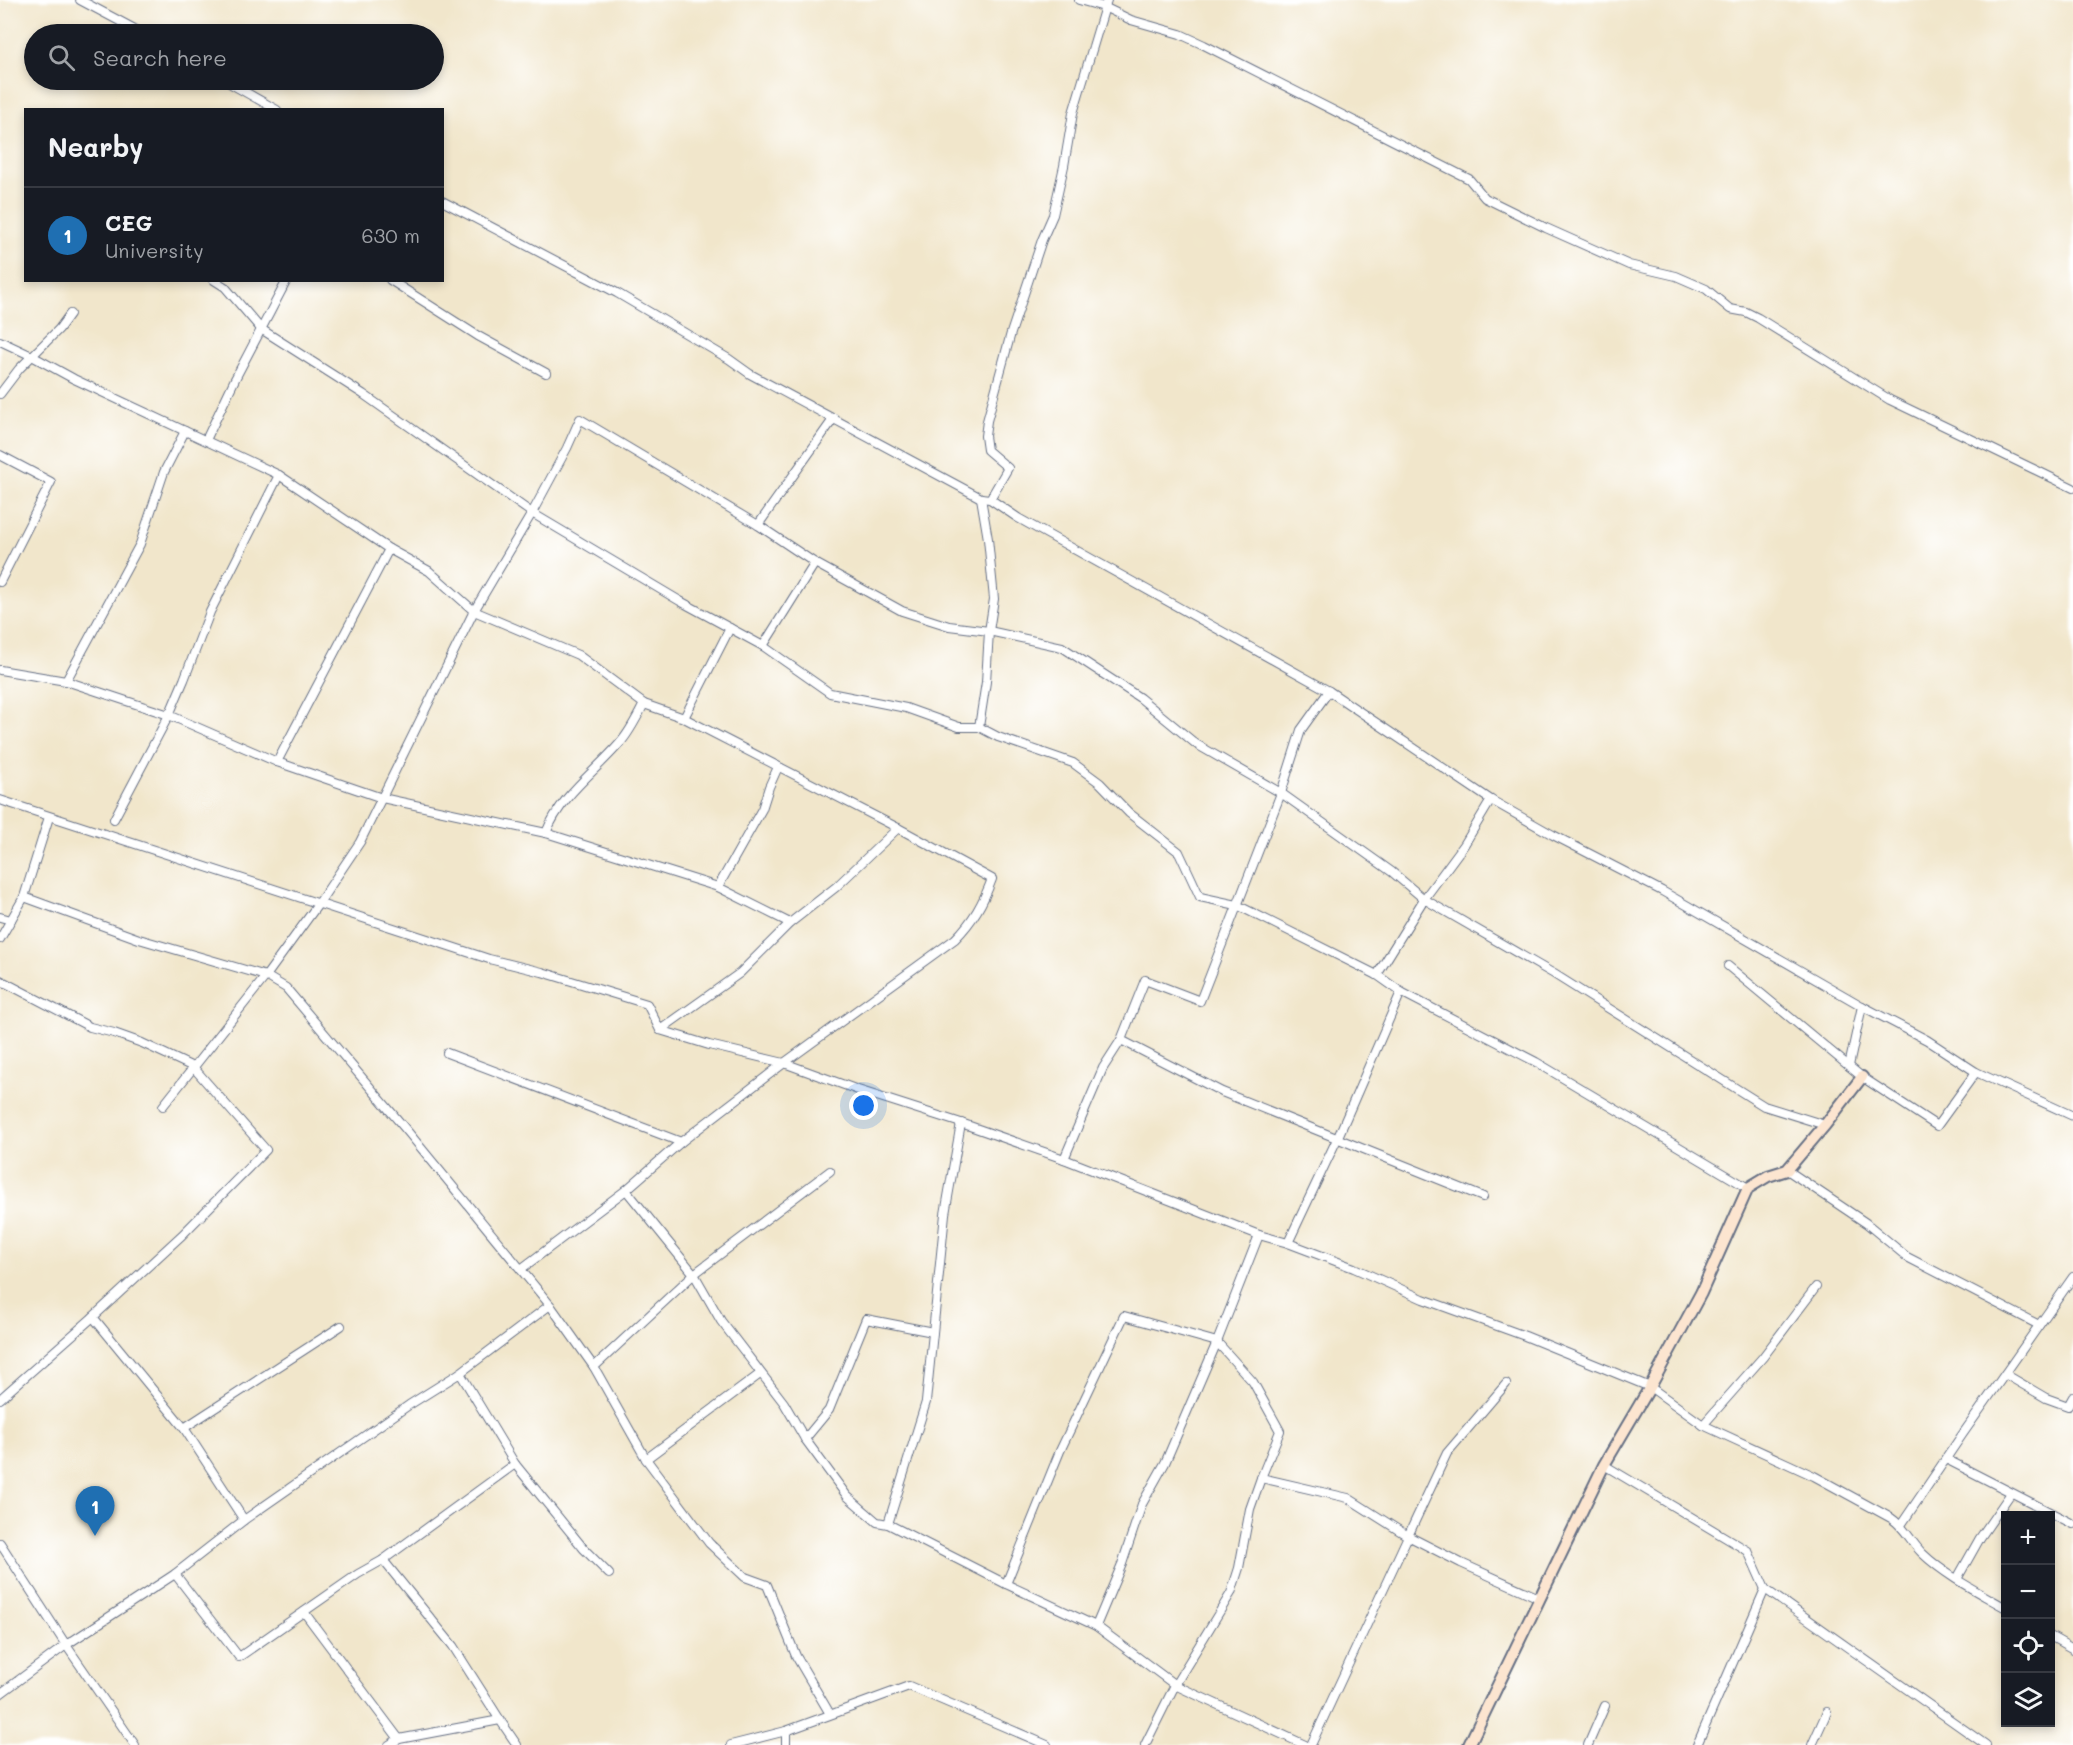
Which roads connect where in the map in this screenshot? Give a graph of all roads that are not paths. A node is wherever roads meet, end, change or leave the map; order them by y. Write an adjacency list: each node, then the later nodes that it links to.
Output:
1 (80, 0): 4 (street)
2 (1079, 0): 3 (street)
3 (1106, 3): 22 (street); 24 (street)
4 (125, 24)
5 (242, 90): 6 (street)
6 (273, 108)
7 (444, 202): 17 (street)
8 (217, 282): 12 (street)
9 (285, 282): 12 (street)
10 (393, 282): 15 (street)
11 (70, 314): 14 (street)
12 (261, 329): 19 (street); 25 (street)
13 (0, 341): 14 (street)
14 (32, 356): 16 (street); 18 (street)
15 (546, 373)
16 (0, 394)
17 (834, 418): 23 (street); 26 (street)
18 (185, 431): 19 (street); 35 (street)
19 (206, 440): 21 (street)
20 (0, 455): 29 (street)
21 (279, 474): 27 (street); 38 (street)
22 (2073, 488)
23 (981, 498): 24 (street); 32 (street)
24 (990, 499): 36 (street)
25 (532, 513): 26 (street); 30 (street); 31 (street)
26 (758, 525): 28 (street)
27 (389, 549): 30 (street); 41 (street)
28 (815, 563): 32 (street); 33 (street)
29 (0, 582)
30 (474, 611): 37 (street); 44 (street)
31 (730, 628): 33 (street); 39 (street)
32 (989, 631): 40 (street); 43 (street)
33 (763, 646): 40 (street)
34 (0, 670): 35 (street)
35 (66, 681): 38 (street)
36 (1329, 691): 43 (street); 46 (street)
37 (644, 704): 39 (street); 50 (street)
38 (169, 715): 41 (street); 48 (street)
39 (684, 718): 42 (street)
40 (979, 727): 55 (street)
41 (277, 762): 44 (street)
42 (778, 767): 49 (street); 51 (street)
43 (1281, 793): 53 (street); 55 (street)
44 (382, 798): 50 (street); 54 (street)
45 (0, 800): 47 (street)
46 (1491, 800): 53 (street); 65 (street)
47 (50, 817): 52 (street); 54 (street)
48 (114, 819)
49 (898, 828): 58 (street); 69 (street)
50 (546, 833): 51 (street)
51 (718, 887): 58 (street)
52 (24, 897): 57 (street); 62 (street)
53 (1424, 899): 61 (street); 77 (street)
54 (319, 903): 62 (street); 66 (street)
55 (1237, 905): 61 (street); 67 (street)
56 (0, 917): 57 (street)
57 (10, 920): 59 (street)
58 (790, 923): 66 (street)
59 (0, 939)
60 (1728, 966): 70 (street)
61 (1377, 975): 64 (street)
62 (266, 976): 71 (street); 88 (street)
63 (0, 980): 71 (street)
64 (1401, 992): 78 (street); 83 (street)
65 (1862, 1006): 70 (street); 72 (street)
66 (660, 1030): 69 (street)
67 (1121, 1040): 78 (street); 80 (street)
68 (447, 1053): 79 (street)
69 (784, 1063): 76 (street); 79 (street)
70 (1849, 1066): 73 (street)
71 (194, 1067): 74 (street); 93 (street)
72 (1976, 1072): 73 (street); 75 (street)
73 (1862, 1077): 77 (street)
74 (163, 1106)
75 (2073, 1116)
76 (962, 1123): 80 (street); 96 (street)
77 (1825, 1125): 81 (street)
78 (1338, 1137): 85 (street); 87 (street)
79 (681, 1142): 84 (street)
80 (1064, 1159): 86 (street)
81 (1787, 1170): 83 (street); 95 (street)
82 (830, 1171): 89 (street)
83 (1748, 1188): 103 (street)
84 (626, 1190): 88 (street); 89 (street)
85 (1483, 1197)
86 (1259, 1235): 87 (street); 97 (street)
87 (1288, 1243): 103 (street)
88 (521, 1269): 92 (street)
89 (694, 1274): 98 (street); 100 (street)
90 (2073, 1277): 95 (street)
91 (1816, 1287): 106 (street)
92 (550, 1305): 98 (street); 99 (street)
93 (93, 1317): 105 (street); 107 (street)
94 (341, 1326): 107 (street)
95 (2038, 1326): 101 (street)
96 (933, 1332): 108 (street); 116 (street)
97 (1217, 1342): 113 (street); 126 (street); 131 (street)
98 (594, 1367): 109 (street)
99 (460, 1374): 111 (street); 115 (street)
100 (760, 1374): 108 (street); 109 (street)
101 (2005, 1374): 104 (street); 110 (street)
102 (1506, 1384): 119 (street)
103 (1650, 1387): 106 (street); 112 (street)
104 (2073, 1397)
105 (0, 1399)
106 (1703, 1425): 118 (street)
107 (184, 1428): 115 (street)
108 (805, 1439): 116 (street)
109 (646, 1459): 139 (street)
110 (1946, 1459): 114 (street); 118 (street)
111 (515, 1464): 122 (street); 124 (street)
112 (1604, 1465): 127 (street); 128 (street)
113 (1261, 1478): 119 (street); 135 (street)
114 (2011, 1493): 117 (street); 125 (street)
115 (244, 1520): 123 (street)
116 (888, 1524): 126 (street)
117 (2073, 1524)
118 (1901, 1525): 125 (street)
119 (1408, 1536): 128 (street); 151 (street)
120 (0, 1542): 121 (street)
121 (2, 1552): 133 (street)
122 (383, 1560): 130 (street); 140 (street)
123 (175, 1574): 130 (street); 133 (street)
124 (609, 1574)
125 (1957, 1579): 129 (street)
126 (1006, 1584): 131 (street)
127 (1765, 1588): 154 (street); 156 (street)
128 (1539, 1598): 152 (street)
129 (2001, 1605)
130 (304, 1612): 142 (street)
131 (1096, 1626): 135 (street)
132 (2055, 1639): 134 (street)
133 (66, 1645): 136 (street); 143 (street)
134 (2073, 1649)
135 (1175, 1685): 149 (street); 150 (street)
136 (0, 1694)
137 (1605, 1706): 153 (street)
138 (1827, 1712): 155 (street)
139 (830, 1714): 141 (street); 148 (street)
140 (500, 1720): 142 (street); 145 (street)
141 (786, 1731): 146 (street); 147 (street)
142 (399, 1739): 144 (street)
143 (131, 1743)
144 (389, 1745)
145 (517, 1745)
146 (731, 1745)
147 (786, 1745)
148 (1047, 1745)
149 (1145, 1745)
150 (1305, 1745)
151 (1311, 1745)
152 (1469, 1745)
153 (1588, 1745)
154 (1697, 1745)
155 (1812, 1745)
156 (1986, 1745)

